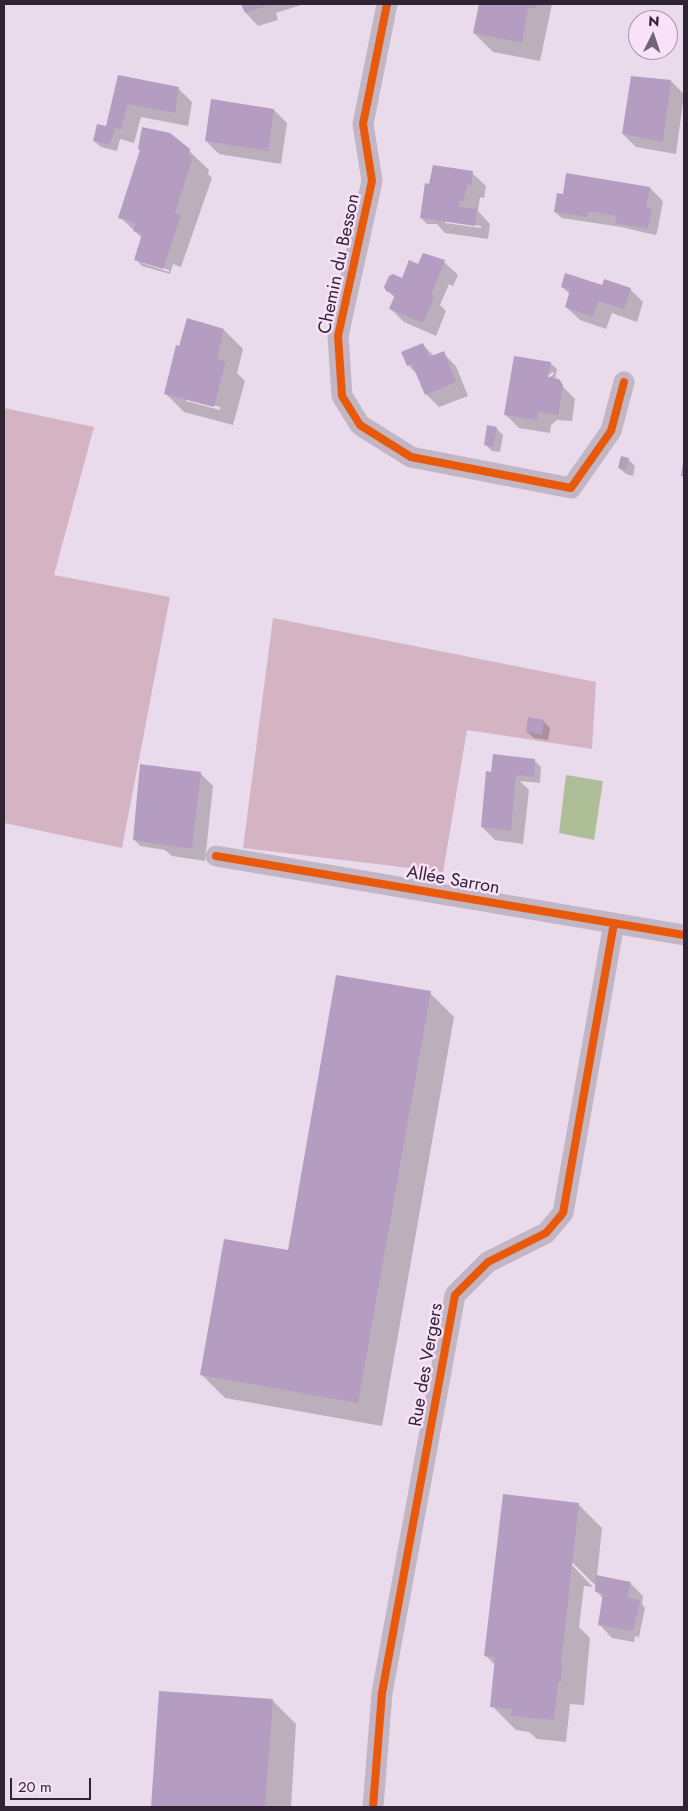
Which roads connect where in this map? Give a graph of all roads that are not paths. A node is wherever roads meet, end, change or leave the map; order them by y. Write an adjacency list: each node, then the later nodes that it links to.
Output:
1 (387, 4): 2 (street, Chemin du Besson)
2 (624, 382)
3 (216, 856): 4 (street, Allée Sarron)
4 (614, 923): 5 (street, Allée Sarron); 6 (street, Rue des Vergers)
5 (684, 935)
6 (373, 1807)

